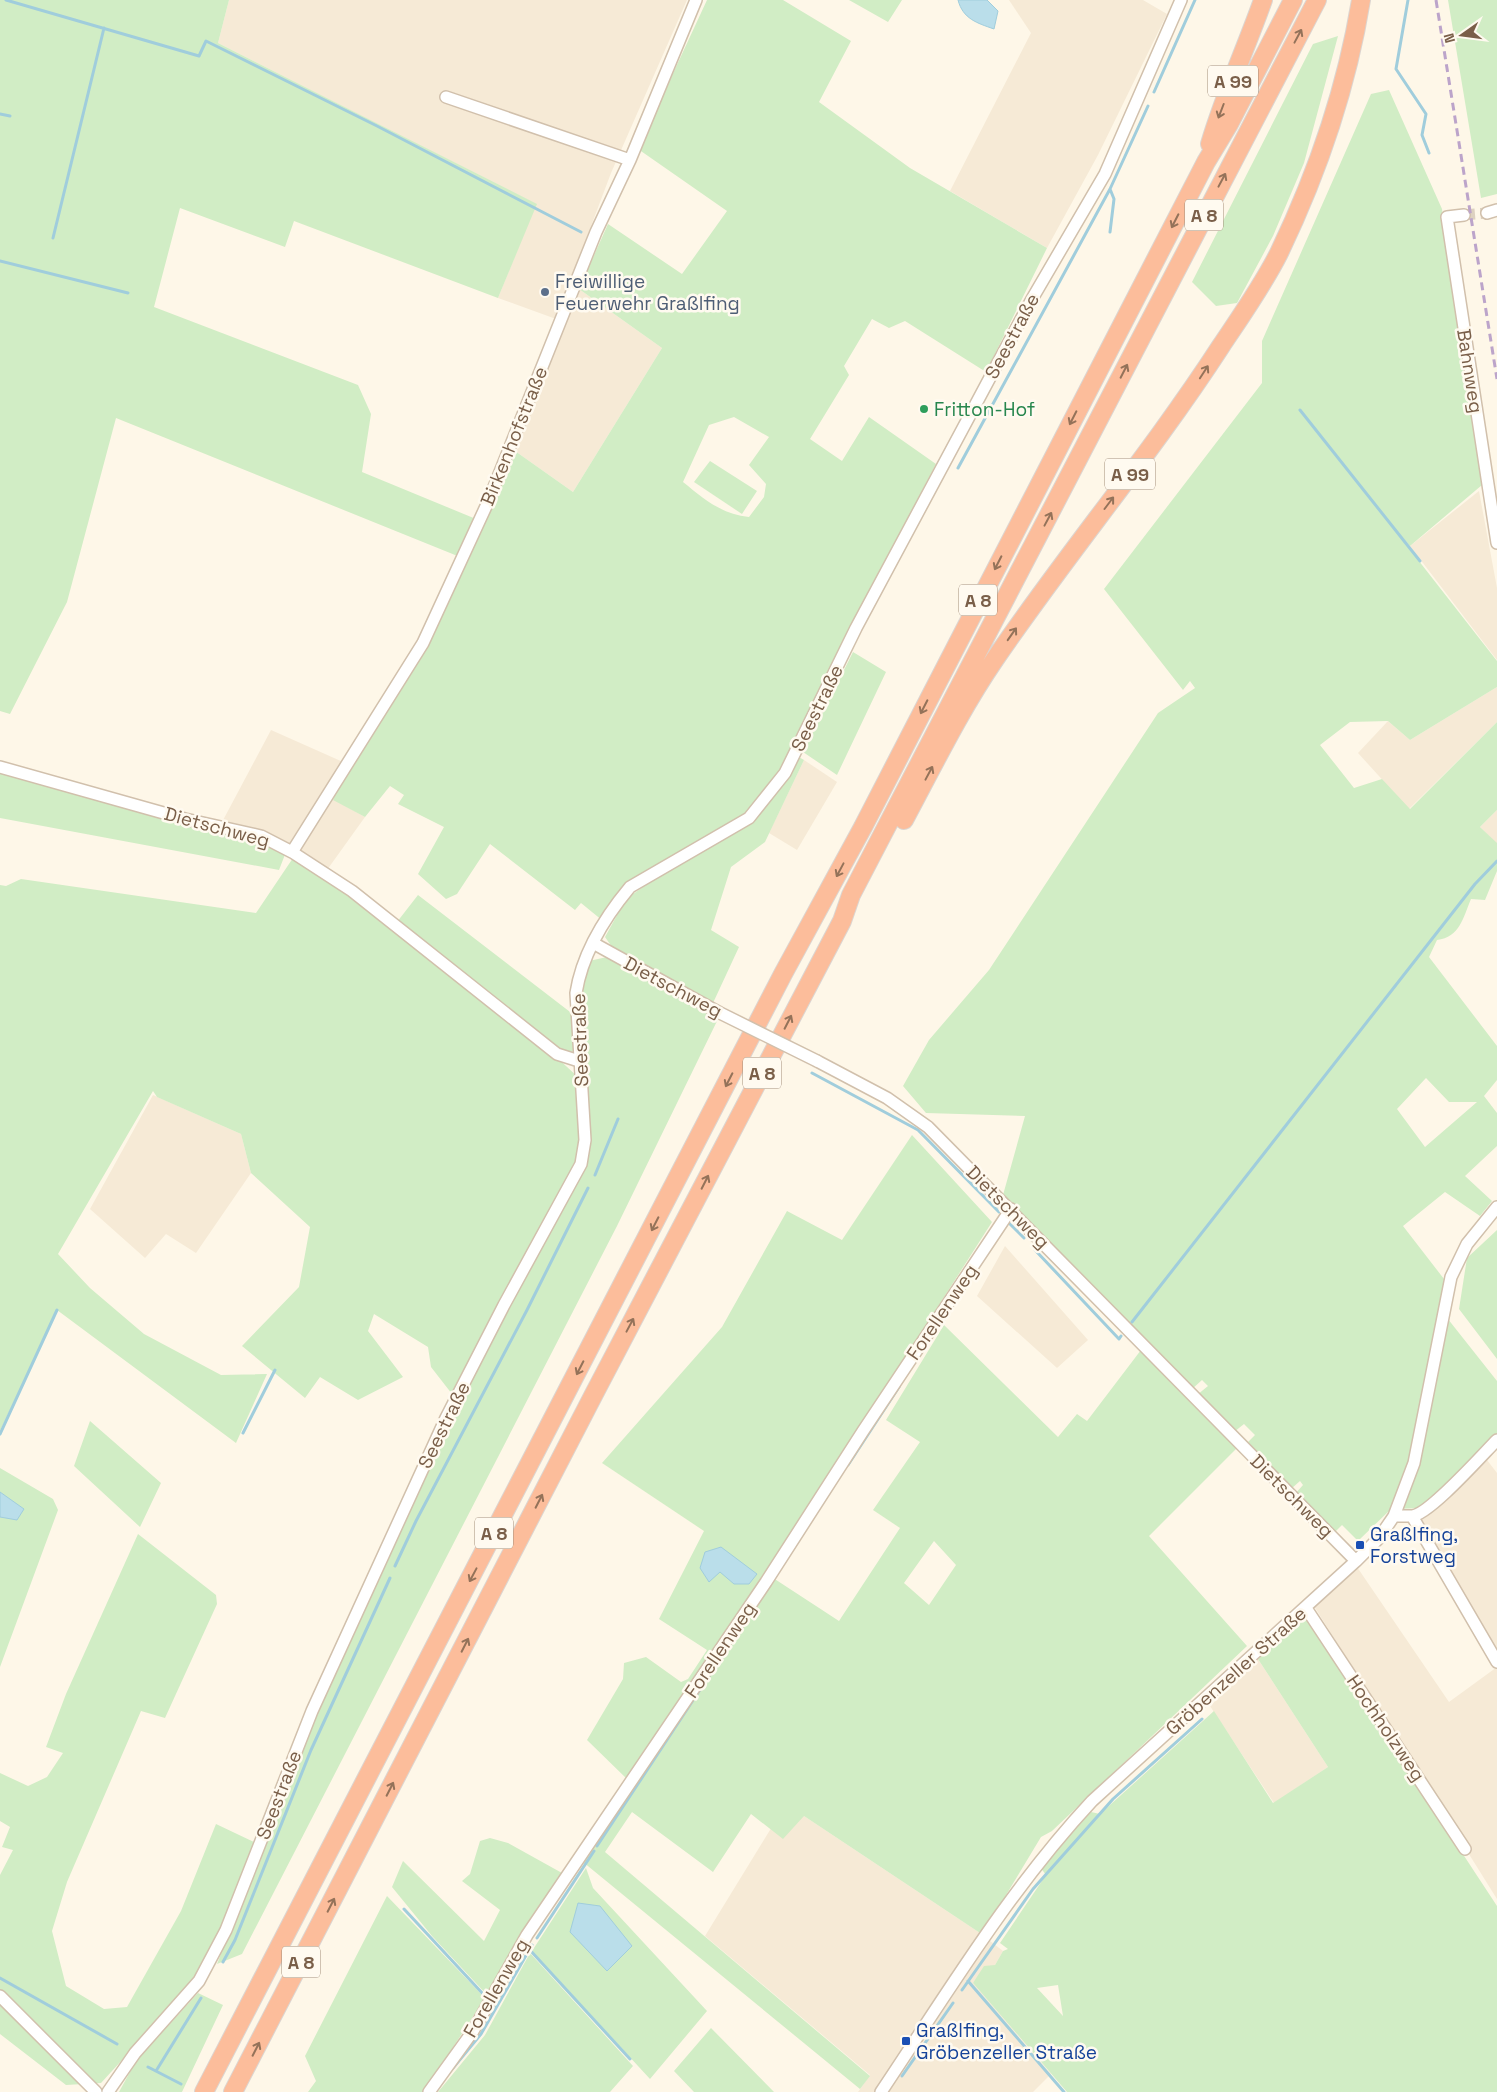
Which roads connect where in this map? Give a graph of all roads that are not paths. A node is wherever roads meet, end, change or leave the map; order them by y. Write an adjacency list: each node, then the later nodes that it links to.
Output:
1 (696, 0): 8 (street, Birkenhofstraße)
2 (1181, 0): 15 (street, Seestraße)
3 (1263, 0): 9 (highway, A 99, one-way to 9)
4 (1293, 0): 9 (highway, A 8)
5 (1317, 0): 14 (highway, A 8, one-way to 5)
6 (1362, 0): 14 (highway, A 99, one-way to 6)
7 (446, 97): 8 (street)
8 (630, 160): 13 (street, Birkenhofstraße)
9 (1206, 162): 29 (highway, A 8, one-way to 29)
10 (1464, 215): 11 (street, Bahnweg)
11 (1497, 543)
12 (0, 767): 13 (street, Dietschweg)
13 (292, 852): 16 (street, Dietschweg)
14 (842, 920): 30 (highway, A 8, one-way to 14)
15 (594, 943): 16 (street, Seestraße); 18 (street, Dietschweg, bridge)
16 (579, 1061): 28 (street, Seestraße)
17 (1497, 1207): 20 (street, Gröbenzeller Straße)
18 (1011, 1209): 22 (street, Dietschweg); 31 (street, Forellenweg)
19 (1497, 1440): 21 (street)
20 (1394, 1516): 21 (street); 22 (street, Gröbenzeller Straße)
21 (1412, 1516): 24 (street)
22 (1356, 1561): 23 (street, Gröbenzeller Straße)
23 (1306, 1608): 25 (street, Hochholzweg); 32 (street, Gröbenzeller Straße)
24 (1497, 1662)
25 (1465, 1849)
26 (0, 1996): 27 (street)
27 (96, 2092)
28 (108, 2092)
29 (204, 2092)
30 (233, 2092)
31 (429, 2092)
32 (882, 2092)

